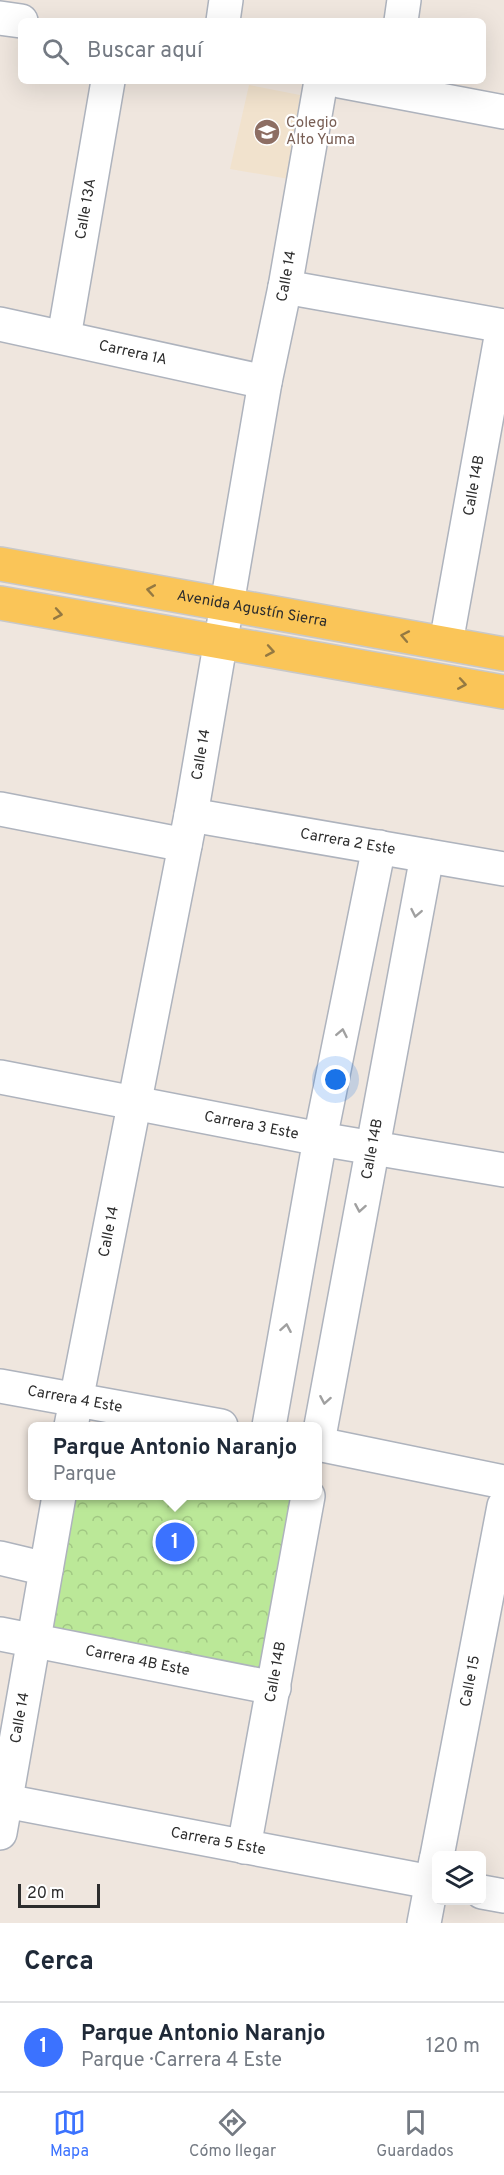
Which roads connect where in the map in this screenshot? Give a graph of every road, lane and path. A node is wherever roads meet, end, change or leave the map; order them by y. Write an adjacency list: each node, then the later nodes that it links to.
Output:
1 (226, 0): 4 (street)
2 (404, 0): 5 (street)
3 (0, 18): 6 (street)
4 (223, 18)
5 (401, 18)
6 (18, 21)
7 (107, 84): 14 (street, Calle 13A)
8 (320, 84): 11 (street, Calle 14)
9 (389, 85): 10 (street)
10 (504, 112)
11 (285, 287): 13 (street); 15 (street, Calle 14)
12 (0, 324): 14 (street, Carrera 1A)
13 (503, 326): 20 (street, Calle 14B)
14 (64, 337): 15 (street, Carrera 1A)
15 (265, 382): 18 (street, Calle 14)
16 (0, 564): 18 (main road, Avenida Agustín Sierra, one-way to 16)
17 (0, 603): 19 (main road, one-way to 19)
18 (227, 603): 19 (street, Calle 14); 20 (main road, Avenida Agustín Sierra, one-way to 18)
19 (221, 643): 22 (main road, one-way to 22); 24 (street, Calle 14)
20 (446, 643): 21 (main road, Avenida Agustín Sierra)
21 (504, 654)
22 (504, 692)
23 (0, 809): 24 (street, Carrera 2 Este)
24 (188, 830): 25 (street, Carrera 2 Este); 29 (street, Calle 14)
25 (379, 847): 26 (street, Carrera 2 Este); 30 (street, one-way to 25)
26 (427, 856): 27 (street, Carrera 2 Este); 31 (street, Calle 14B, one-way to 31)
27 (504, 869)
28 (0, 1077): 29 (street, Carrera 3 Este)
29 (136, 1101): 30 (street, Carrera 3 Este); 34 (street, Calle 14)
30 (320, 1139): 31 (street, Carrera 3 Este); 36 (street, one-way to 30)
31 (371, 1148): 32 (street, Carrera 3 Este); 37 (street, Calle 14B, one-way to 37)
32 (504, 1170)
33 (0, 1386): 34 (street, Carrera 4 Este)
34 (73, 1413): 35 (street, Carrera 4 Este)
35 (175, 1422)
36 (270, 1422)
37 (322, 1422)
38 (322, 1444): 39 (street)
39 (504, 1482)
40 (58, 1500): 44 (street, Calle 14)
41 (307, 1500): 47 (street, Calle 14B)
42 (504, 1506): 51 (street, Calle 15)
43 (0, 1558): 44 (street)
44 (46, 1569): 46 (street, Calle 14)
45 (0, 1634): 46 (street, Carrera 4B Este)
46 (34, 1642): 47 (street, Carrera 4B Este); 48 (street, Calle 14)
47 (274, 1688): 50 (street, Calle 14B)
48 (3, 1800): 49 (street, Calle 14); 50 (street, Carrera 5 Este)
49 (0, 1833)
50 (244, 1847): 52 (street, Carrera 5 Este)
51 (440, 1851)
52 (432, 1870)
53 (432, 1888): 56 (street, Calle 15)
54 (486, 1893): 55 (street)
55 (504, 1896)
56 (424, 1923)

